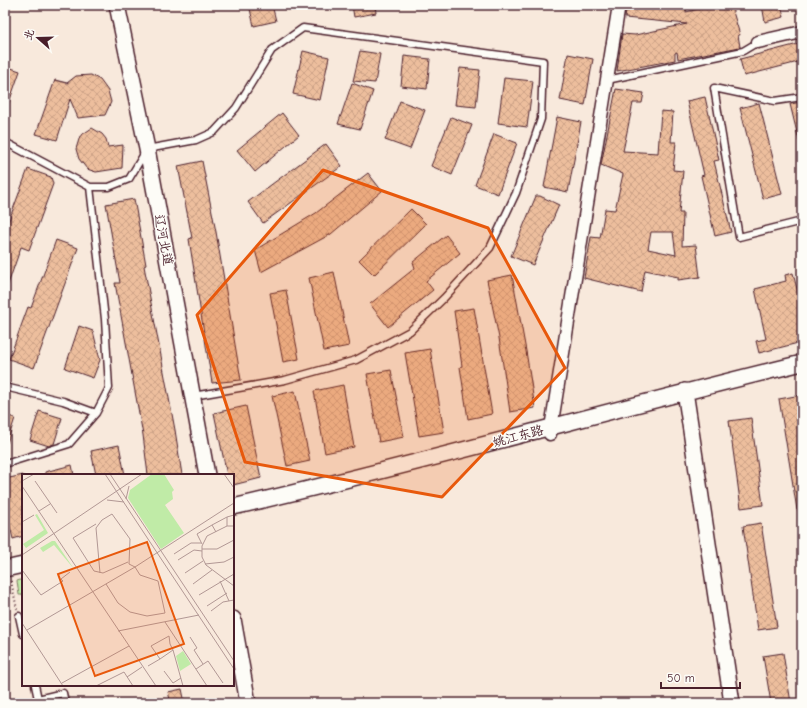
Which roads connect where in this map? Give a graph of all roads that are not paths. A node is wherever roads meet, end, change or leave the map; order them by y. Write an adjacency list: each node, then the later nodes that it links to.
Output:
1 (117, 5): 8 (street, 辽河北道)
2 (619, 5): 5 (street)
3 (802, 32): 4 (street)
4 (758, 42): 5 (lane)
5 (607, 80): 17 (street)
6 (802, 98): 10 (lane)
7 (5, 142): 9 (lane)
8 (147, 149): 9 (lane); 14 (street, 辽河北道); 14 (lane)
9 (90, 187): 16 (lane)
10 (802, 221)
11 (802, 363): 15 (street, 姚江东路)
12 (802, 373): 15 (street, 姚江东路)
13 (5, 387): 16 (lane)
14 (193, 396): 19 (street, 辽河北道)
15 (686, 396): 17 (street, 姚江东路); 31 (street)
16 (96, 413): 18 (lane)
17 (550, 431): 20 (street, 姚江东路); 21 (street, 姚江东路)
18 (5, 464)
19 (207, 474)
20 (234, 507)
21 (234, 515)
22 (22, 559): 24 (street)
23 (22, 565): 24 (street)
24 (6, 567)
25 (19, 616): 27 (lane)
26 (234, 625): 30 (street)
27 (22, 630)
28 (35, 686): 29 (lane)
29 (65, 703)
30 (248, 703)
31 (732, 703)

